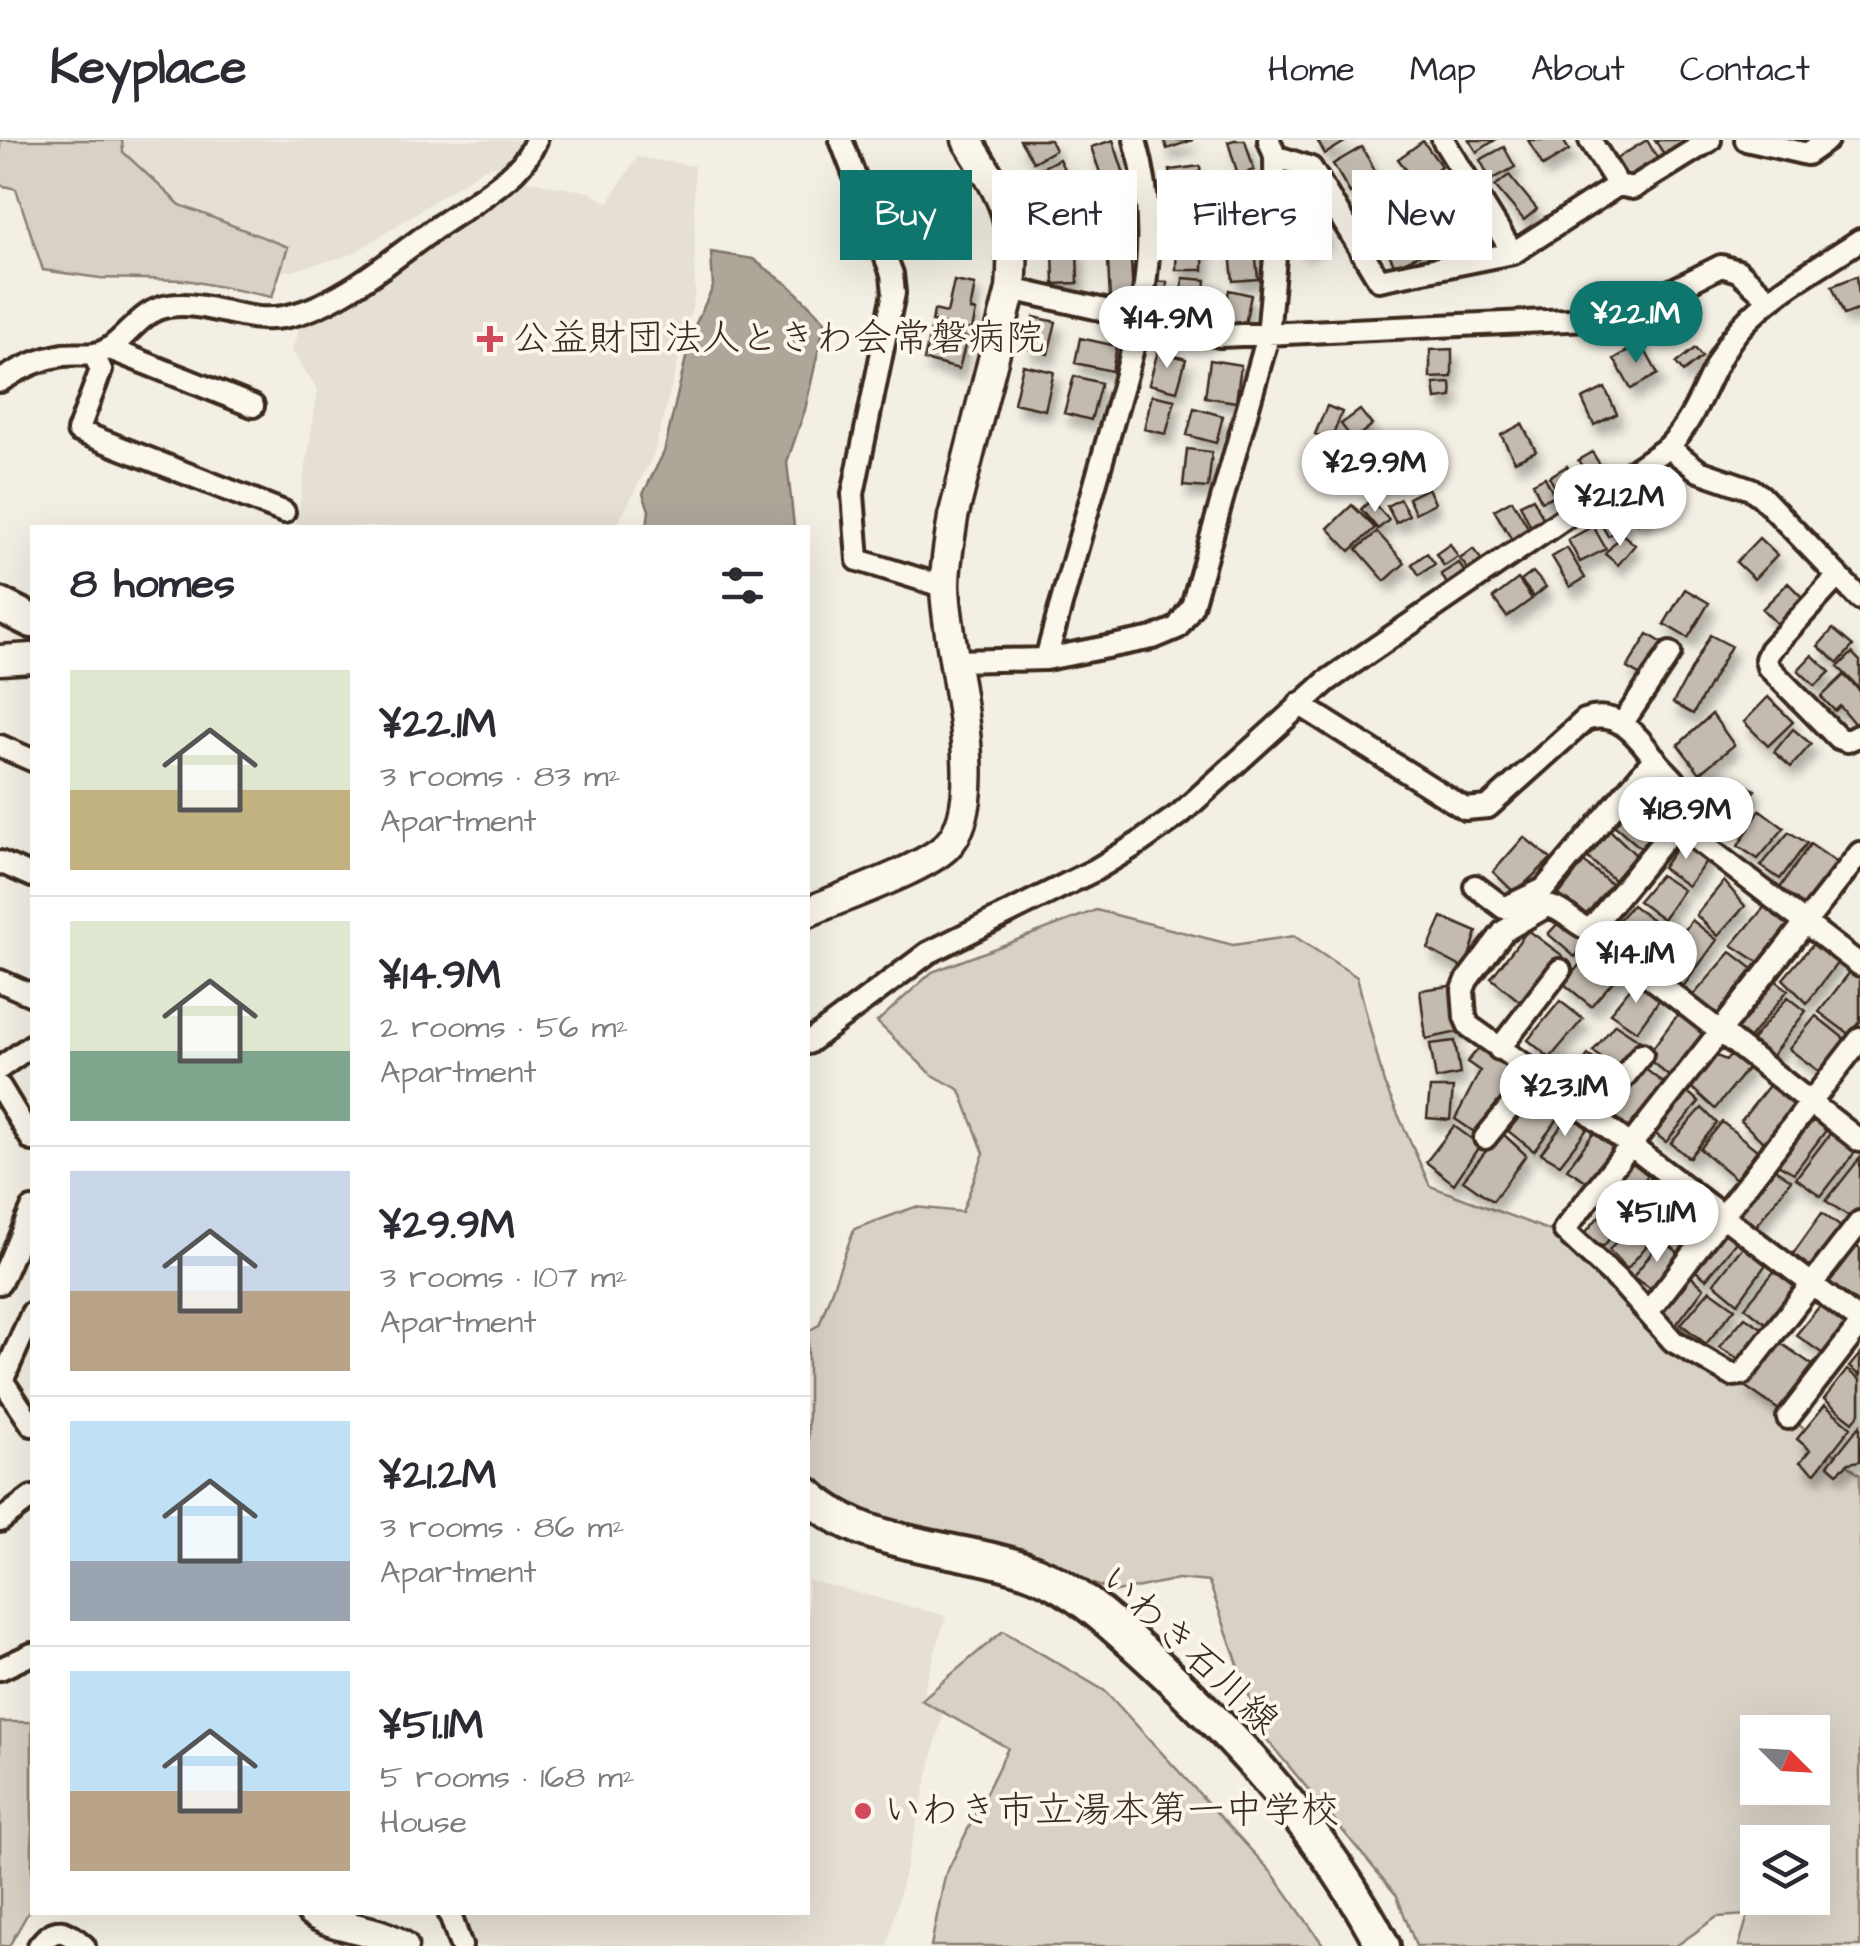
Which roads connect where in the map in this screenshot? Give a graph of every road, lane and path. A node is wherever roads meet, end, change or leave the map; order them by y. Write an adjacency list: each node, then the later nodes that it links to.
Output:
1 (536, 140): 18 (street)
2 (841, 140): 24 (street)
3 (1135, 140): 16 (street)
4 (1443, 140): 13 (street)
5 (1590, 140): 11 (street)
6 (1710, 140): 11 (street)
7 (1746, 140): 8 (street)
8 (1827, 140)
9 (970, 141): 14 (street)
10 (1272, 148): 13 (street); 17 (street)
11 (1618, 184): 13 (street)
12 (1860, 240): 15 (street)
13 (1514, 253)
14 (1011, 289): 16 (street); 24 (street)
15 (1770, 300): 17 (street); 21 (street)
16 (1142, 320): 17 (street); 30 (street)
17 (1268, 336): 30 (street)
18 (102, 352): 19 (street); 20 (street); 22 (street)
19 (0, 381)
20 (253, 406)
21 (1668, 447): 23 (street); 33 (street)
22 (284, 512)
23 (1838, 576): 25 (street); 35 (street)
24 (945, 586): 32 (street)
25 (1860, 599)
26 (0, 604): 27 (main road)
27 (30, 620)
28 (1670, 653): 34 (street)
29 (30, 658): 31 (street)
30 (1046, 659): 32 (street)
31 (0, 660)
32 (954, 661): 44 (street)
33 (1299, 704): 34 (street); 53 (street)
34 (1622, 724): 37 (street)
35 (1860, 736)
36 (0, 746): 38 (street)
37 (1655, 758): 39 (street); 43 (street)
38 (30, 759)
39 (1677, 824): 45 (street); 46 (street)
40 (1860, 853): 45 (street)
41 (0, 862): 42 (street)
42 (30, 875)
43 (1475, 886)
44 (810, 911)
45 (1804, 922): 47 (street); 51 (street)
46 (1590, 930): 51 (street); 55 (street)
47 (1860, 965)
48 (1560, 970): 55 (street)
49 (0, 981): 50 (street)
50 (30, 994)
51 (1719, 1031): 60 (street); 65 (street)
52 (1860, 1039): 60 (street)
53 (810, 1042)
54 (30, 1046): 57 (street)
55 (1499, 1049): 58 (street)
56 (1642, 1054): 61 (street)
57 (0, 1068)
58 (1538, 1074): 61 (street); 63 (street)
59 (0, 1087): 62 (street)
60 (1810, 1102): 64 (street); 67 (street)
61 (1593, 1116): 65 (street)
62 (30, 1137)
63 (1485, 1138)
64 (1860, 1141)
65 (1630, 1145): 67 (street); 71 (street)
66 (30, 1214): 69 (street)
67 (1722, 1216): 70 (street); 71 (street)
68 (1860, 1222): 70 (street)
69 (0, 1283)
70 (1812, 1284): 71 (street); 73 (street)
71 (1648, 1312)
72 (30, 1317): 74 (street)
73 (1860, 1323): 75 (street)
74 (2, 1378): 76 (street)
75 (1788, 1418)
76 (30, 1423)
77 (810, 1497): 88 (main road, いわき石川線)
78 (30, 1498): 79 (street)
79 (0, 1521)
80 (30, 1655): 81 (street)
81 (0, 1669)
82 (316, 1915): 84 (street)
83 (450, 1915): 87 (street)
84 (398, 1945)
85 (40, 1946): 86 (street)
86 (84, 1946)
87 (461, 1946)
88 (1383, 1946)

